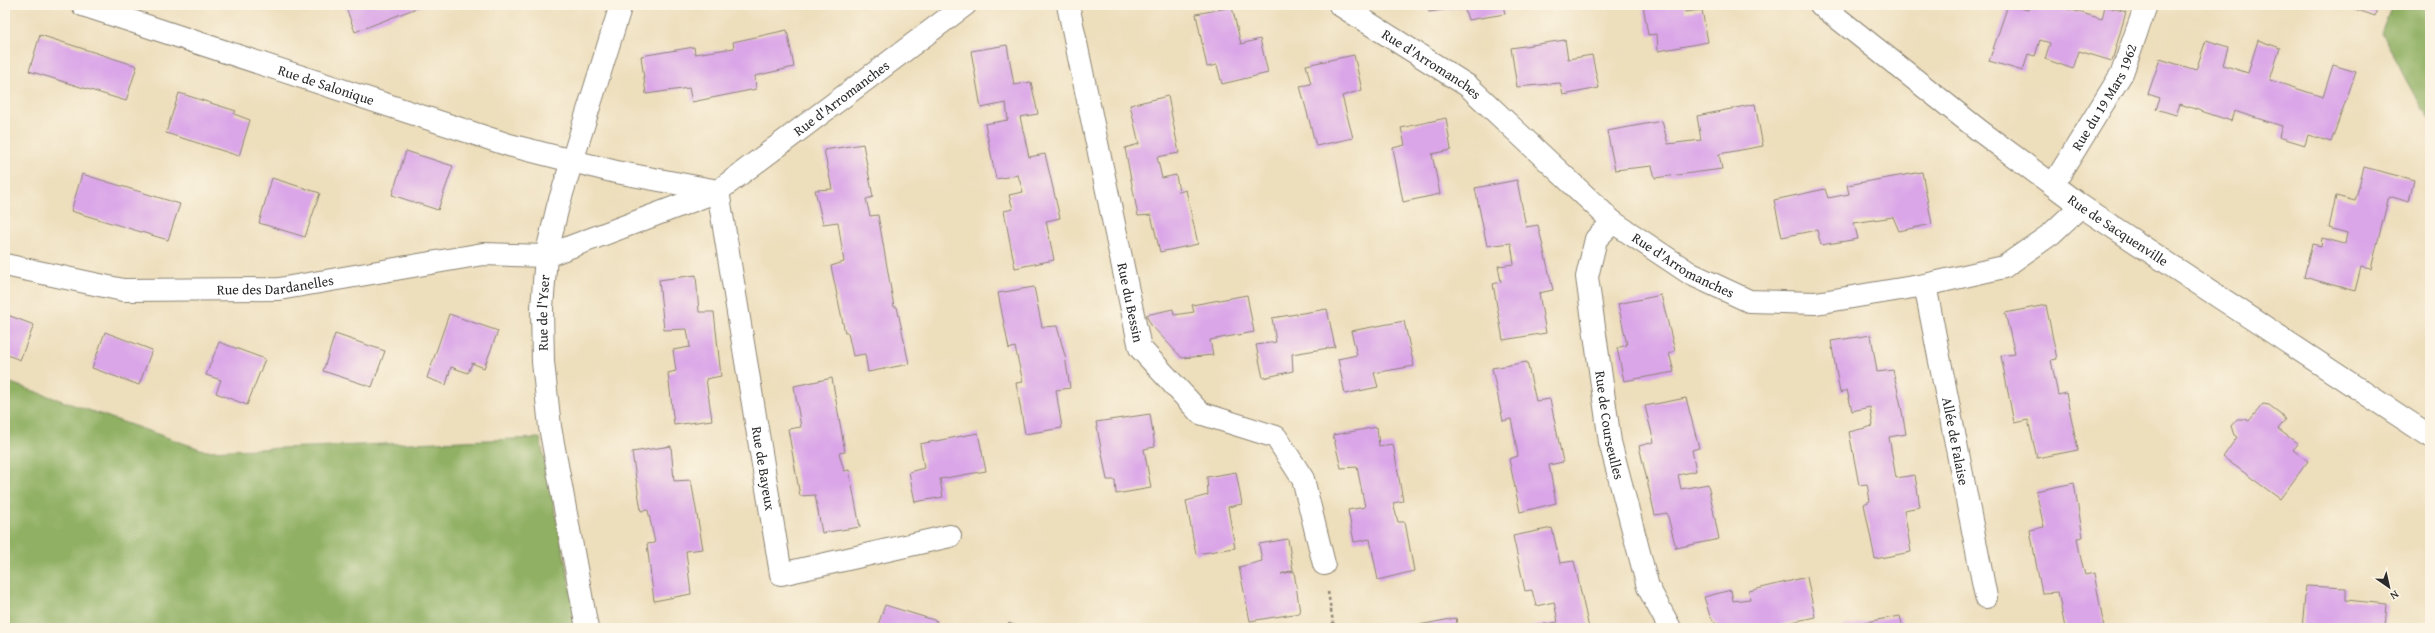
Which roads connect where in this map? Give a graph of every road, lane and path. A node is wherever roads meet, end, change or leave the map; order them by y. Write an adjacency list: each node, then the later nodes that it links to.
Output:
1 (83, 5): 8 (street, Rue de Salonique)
2 (621, 5): 8 (street, Rue de l'Yser)
3 (965, 5): 10 (street, Rue d'Arromanches)
4 (1068, 5): 18 (street, Rue du Bessin)
5 (1340, 5): 12 (street, Rue d'Arromanches)
6 (1821, 5): 9 (street, Rue de Sacquenville)
7 (2146, 5): 9 (street, Rue du 19 Mars 1962)
8 (571, 161): 10 (street, Rue de Salonique); 13 (street, Rue de l'Yser)
9 (2053, 185): 11 (street, Rue de Sacquenville)
10 (718, 191): 13 (street, Rue d'Arromanches); 17 (street, Rue de Bayeux)
11 (2081, 206): 15 (street, Rue d'Arromanches); 16 (street, Rue de Sacquenville)
12 (1612, 222): 15 (street, Rue d'Arromanches); 22 (street, Rue de Courseulles)
13 (546, 256): 14 (street, Rue des Dardanelles); 20 (street, Rue de l'Yser)
14 (5, 265)
15 (1925, 285): 19 (street, Allée de Falaise)
16 (2430, 436)
17 (950, 536)
18 (1324, 564): 21 (path)
19 (1986, 597)
20 (587, 628)
21 (1334, 628)
22 (1670, 628)

